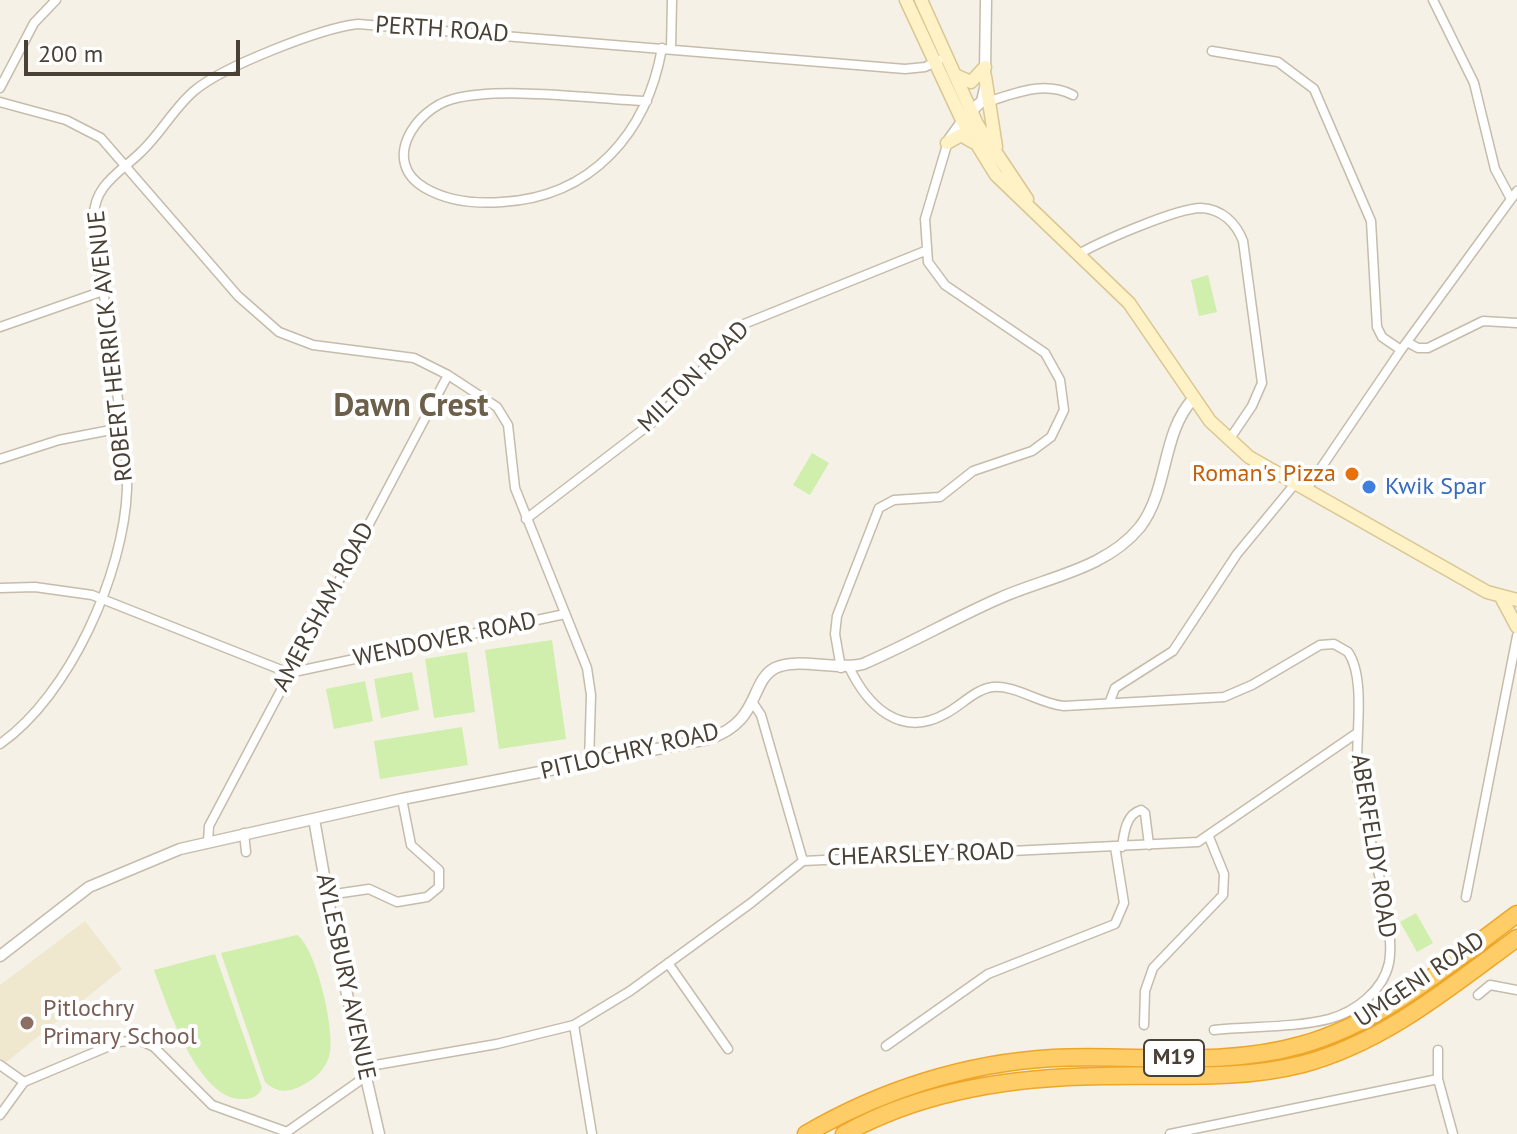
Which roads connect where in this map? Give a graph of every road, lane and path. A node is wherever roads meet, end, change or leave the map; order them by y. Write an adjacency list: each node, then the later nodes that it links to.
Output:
1 (56, 0): 13 (street)
2 (672, 0): 7 (street)
3 (906, 0): 10 (main road)
4 (921, 0): 9 (main road)
5 (986, 0): 11 (street)
6 (1433, 0): 24 (street)
7 (666, 48): 10 (street, PERTH ROAD); 15 (street); 22 (street, PERTH ROAD)
8 (1212, 51): 32 (street)
9 (946, 57): 10 (street, PERTH ROAD); 12 (main road)
10 (933, 64): 18 (main road)
11 (985, 72): 12 (main road); 16 (main road); 18 (street)
12 (955, 75): 18 (main road)
13 (0, 88)
14 (1073, 95): 16 (street)
15 (647, 101): 15 (street)
16 (990, 101): 21 (main road)
17 (0, 102): 22 (street)
18 (966, 116): 19 (street); 20 (main road); 21 (main road)
19 (947, 143): 20 (main road); 26 (street)
20 (975, 144): 25 (main road)
21 (998, 158): 25 (main road)
22 (127, 165): 28 (street, ROBERT HERRICK AVENUE); 33 (street)
23 (1517, 191): 24 (street)
24 (1511, 199): 31 (street)
25 (1034, 213): 27 (main road)
26 (925, 251): 39 (street, MILTON ROAD); 47 (street, ABERFELDY ROAD)
27 (1077, 255): 34 (main road); 36 (street)
28 (103, 291): 30 (street); 35 (street, ROBERT HERRICK AVENUE)
29 (1517, 323): 31 (street)
30 (0, 327)
31 (1407, 342): 32 (street)
32 (1401, 350): 38 (street)
33 (448, 375): 39 (street); 48 (street, AMERSHAM ROAD)
34 (1193, 399): 36 (main road); 47 (street, PITLOCHRY ROAD)
35 (121, 428): 37 (street); 41 (street, ROBERT HERRICK AVENUE)
36 (1229, 440): 38 (main road)
37 (0, 459)
38 (1300, 488): 42 (main road); 49 (street)
39 (526, 519): 44 (street)
40 (0, 588): 41 (street)
41 (100, 597): 48 (street); 52 (street, ROBERT HERRICK AVENUE)
42 (1501, 597): 43 (main road); 45 (main road)
43 (1517, 600)
44 (565, 614): 48 (street, WENDOVER ROAD); 53 (street)
45 (1517, 627)
46 (1517, 636): 64 (street)
47 (845, 668): 49 (street, ABERFELDY ROAD); 50 (street, PITLOCHRY ROAD)
48 (289, 673): 58 (street, AMERSHAM ROAD)
49 (1110, 701): 51 (street, ABERFELDY ROAD)
50 (753, 703): 53 (street, PITLOCHRY ROAD); 62 (street)
51 (1357, 733): 57 (street, CHEARSLEY ROAD); 73 (street, ABERFELDY ROAD)
52 (0, 744)
53 (589, 763): 54 (street, PITLOCHRY ROAD)
54 (402, 799): 55 (street, PITLOCHRY ROAD); 63 (street)
55 (314, 819): 56 (street, PITLOCHRY ROAD); 63 (street, AYLESBURY AVENUE)
56 (244, 833): 58 (street, PITLOCHRY ROAD); 61 (street)
57 (1209, 837): 59 (street, CHEARSLEY ROAD); 72 (street)
58 (208, 842): 67 (street, PITLOCHRY ROAD)
59 (1149, 845): 60 (street, CHEARSLEY ROAD); 60 (street)
60 (1118, 847): 62 (street, CHEARSLEY ROAD); 74 (street)
61 (246, 852)
62 (803, 861): 68 (street, CHEARSLEY ROAD)
63 (328, 895): 78 (street, AYLESBURY AVENUE)
64 (1466, 897)
65 (1517, 913): 85 (highway, UMGENI ROAD / M19)
66 (1517, 941): 86 (highway, UMGENI ROAD / M19)
67 (0, 956)
68 (668, 963): 71 (street, CHEARSLEY ROAD); 75 (street)
69 (1517, 990): 70 (street)
70 (1478, 995)
71 (574, 1025): 78 (street, CHEARSLEY ROAD); 84 (street)
72 (1144, 1025)
73 (1214, 1030)
74 (886, 1046)
75 (728, 1049)
76 (1438, 1050): 79 (street)
77 (0, 1065): 80 (street)
78 (364, 1072): 82 (street, CHEARSLEY ROAD); 83 (street, AYLESBURY AVENUE)
79 (1438, 1079): 87 (street); 88 (street)
80 (24, 1082): 81 (street); 82 (street)
81 (0, 1115)
82 (285, 1133)
83 (379, 1134)
84 (592, 1134)
85 (806, 1134)
86 (844, 1134)
87 (1170, 1134)
88 (1453, 1134)

